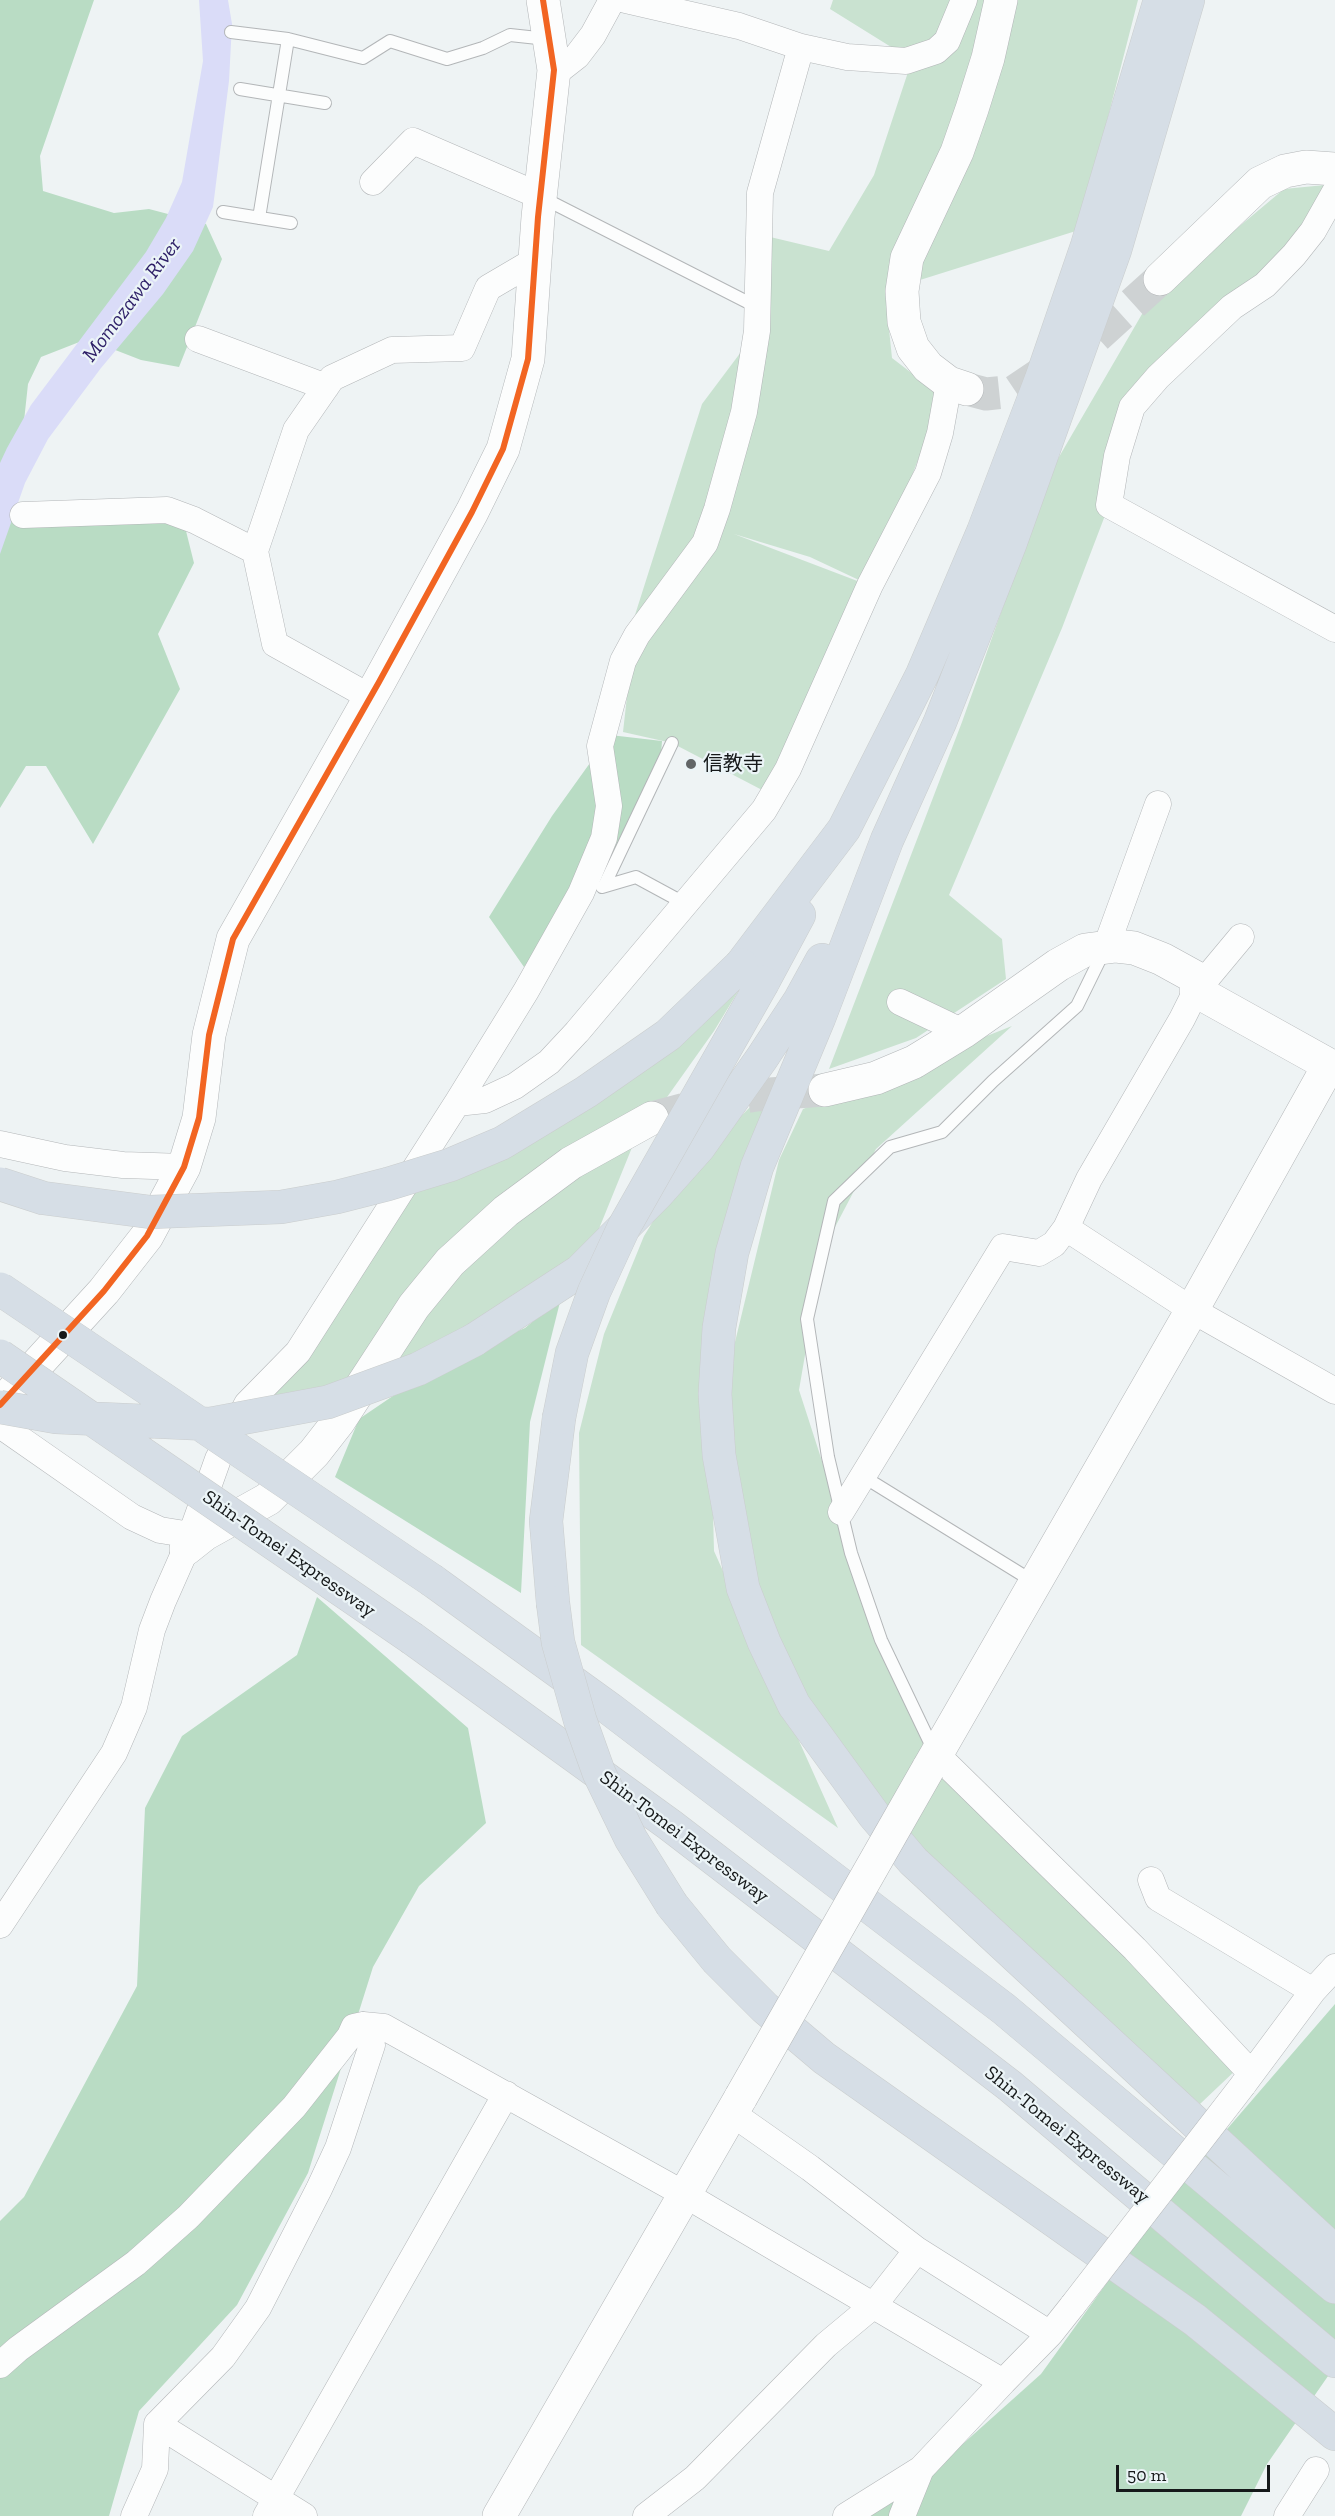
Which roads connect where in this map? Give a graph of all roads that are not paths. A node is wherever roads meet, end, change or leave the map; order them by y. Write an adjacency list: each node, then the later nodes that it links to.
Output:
1 (543, 0): 10 (street)
2 (612, 0): 12 (street)
3 (626, 0): 11 (street)
4 (964, 0): 11 (street)
5 (1001, 0): 26 (street)
6 (1160, 0): 39 (highway)
7 (1188, 0): 34 (highway)
8 (231, 32): 9 (lane)
9 (288, 39): 10 (lane); 14 (lane)
10 (551, 39): 12 (street)
11 (801, 47): 24 (street)
12 (554, 74): 18 (street)
13 (240, 89): 14 (lane)
14 (279, 96): 15 (lane); 20 (lane)
15 (325, 103)
16 (1334, 172): 23 (street); 30 (street)
17 (373, 182): 18 (street)
18 (540, 196): 22 (street); 24 (lane)
19 (223, 213): 20 (lane)
20 (259, 218): 21 (lane)
21 (291, 223)
22 (534, 261): 27 (street); 31 (street)
23 (1160, 279)
24 (759, 307): 35 (street)
25 (198, 339): 27 (street)
26 (958, 386): 36 (street)
27 (326, 387): 29 (street)
28 (23, 515): 29 (street)
29 (255, 551): 31 (street)
30 (1335, 629)
31 (370, 697): 48 (street)
32 (672, 743): 35 (lane)
33 (1158, 804): 38 (street)
34 (887, 840): 55 (highway, bridge); 72 (highway)
35 (592, 890): 36 (lane); 45 (street)
36 (684, 903): 45 (street)
37 (1241, 938): 40 (street)
38 (1106, 947): 40 (street); 42 (street); 58 (lane)
39 (752, 973): 49 (highway, bridge); 80 (highway, bridge)
40 (1196, 991): 43 (street); 50 (street)
41 (900, 1002): 42 (street)
42 (963, 1032): 44 (street)
43 (1333, 1063): 52 (street)
44 (825, 1090)
45 (457, 1103): 59 (street)
46 (652, 1119): 59 (street)
47 (0, 1144): 48 (street)
48 (184, 1167): 55 (street)
49 (0, 1184)
50 (1066, 1228): 52 (street); 57 (street)
51 (0, 1289): 73 (highway, bridge)
52 (1192, 1310): 54 (street); 60 (street)
53 (0, 1356): 76 (highway, Shin-Tomei Expressway, bridge)
54 (1335, 1390)
55 (0, 1406)
56 (0, 1425): 59 (street)
57 (864, 1477): 58 (street); 60 (lane)
58 (841, 1512): 61 (lane)
59 (188, 1542): 63 (street)
60 (1035, 1583): 61 (street)
61 (932, 1762): 67 (street); 69 (street, bridge)
62 (1151, 1880): 65 (street)
63 (0, 1925)
64 (1335, 1967): 65 (street)
65 (1313, 1991): 67 (street)
66 (363, 2025): 68 (street); 77 (street); 79 (street)
67 (1246, 2079): 75 (street, bridge)
68 (506, 2094): 70 (street); 83 (street)
69 (737, 2106): 70 (street); 71 (street)
70 (684, 2194): 74 (street); 86 (street)
71 (917, 2250): 74 (street); 75 (street)
72 (1335, 2252)
73 (1335, 2287)
74 (874, 2305): 78 (street); 87 (street)
75 (1050, 2334): 78 (street)
76 (1335, 2361)
77 (0, 2365)
78 (1003, 2382): 81 (street)
79 (157, 2424): 83 (street); 84 (street)
80 (1335, 2434)
81 (921, 2469): 88 (street); 89 (street)
82 (1316, 2470): 90 (street)
83 (271, 2508): 85 (street)
84 (135, 2516)
85 (304, 2516)
86 (499, 2516)
87 (646, 2516)
88 (846, 2516)
89 (902, 2516)
90 (1287, 2516)

